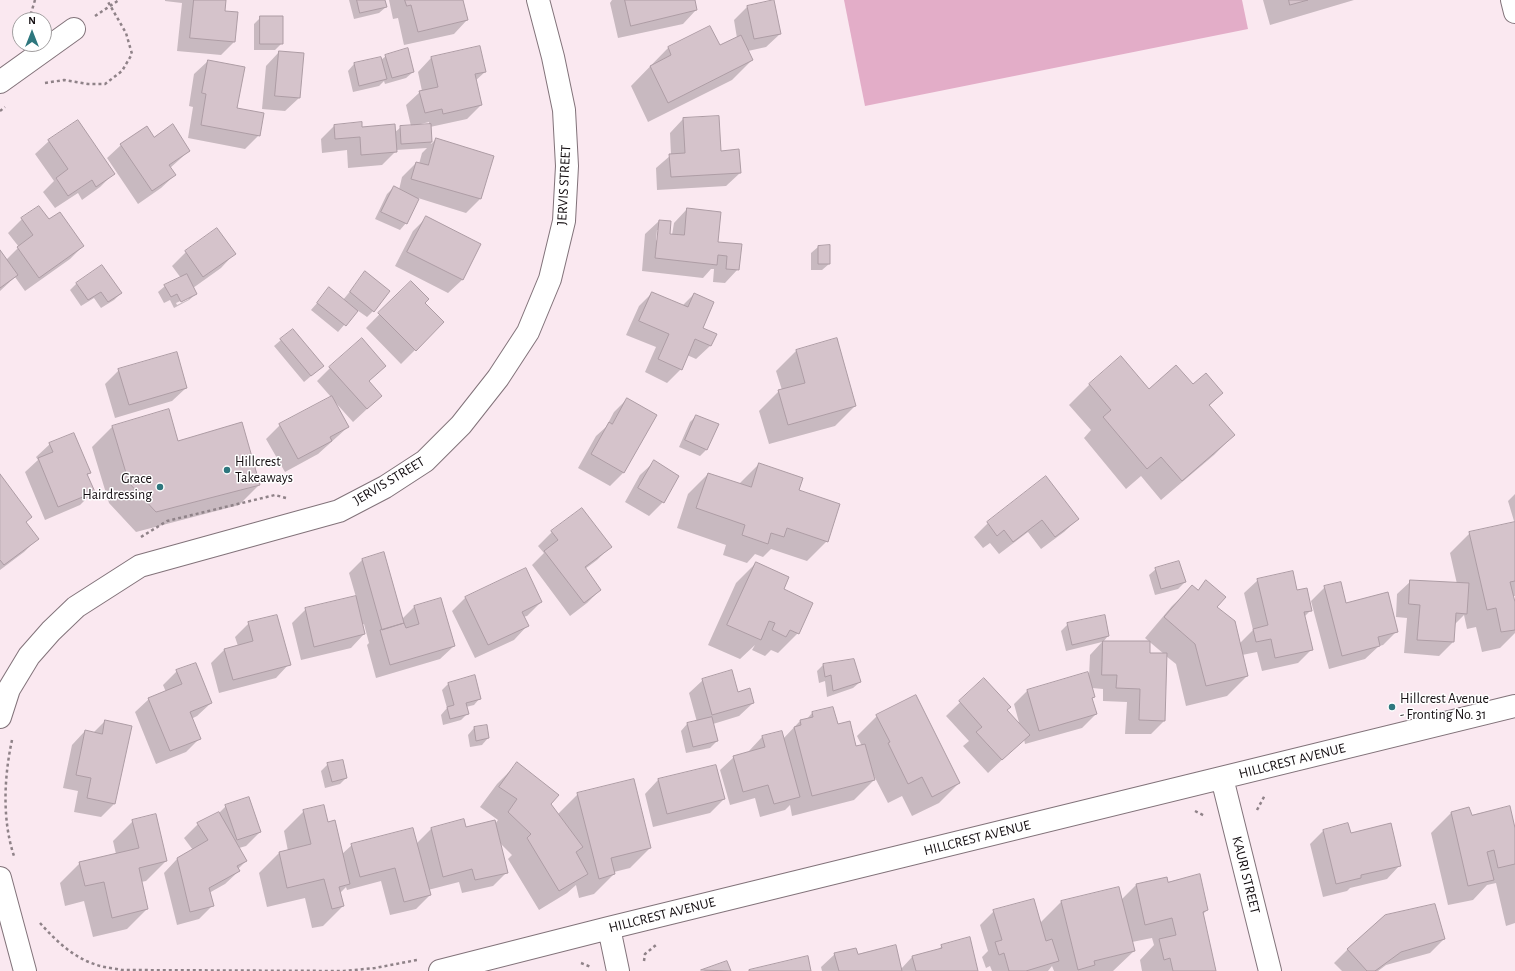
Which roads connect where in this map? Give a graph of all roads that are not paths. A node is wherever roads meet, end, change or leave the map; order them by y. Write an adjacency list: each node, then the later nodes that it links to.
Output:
1 (538, 0): 6 (street, JERVIS STREET)
2 (1512, 0): 3 (street)
3 (1515, 12)
4 (74, 29): 5 (street)
5 (0, 82)
6 (5, 687): 8 (street, JERVIS STREET)
7 (1515, 706): 9 (street, HILLCREST AVENUE)
8 (0, 717)
9 (1222, 778): 11 (street, HILLCREST AVENUE); 15 (street, KAURI STREET)
10 (0, 878): 12 (street)
11 (609, 928): 13 (street, HILLCREST AVENUE); 14 (street)
12 (25, 971)
13 (440, 971)
14 (618, 971)
15 (1270, 971)

